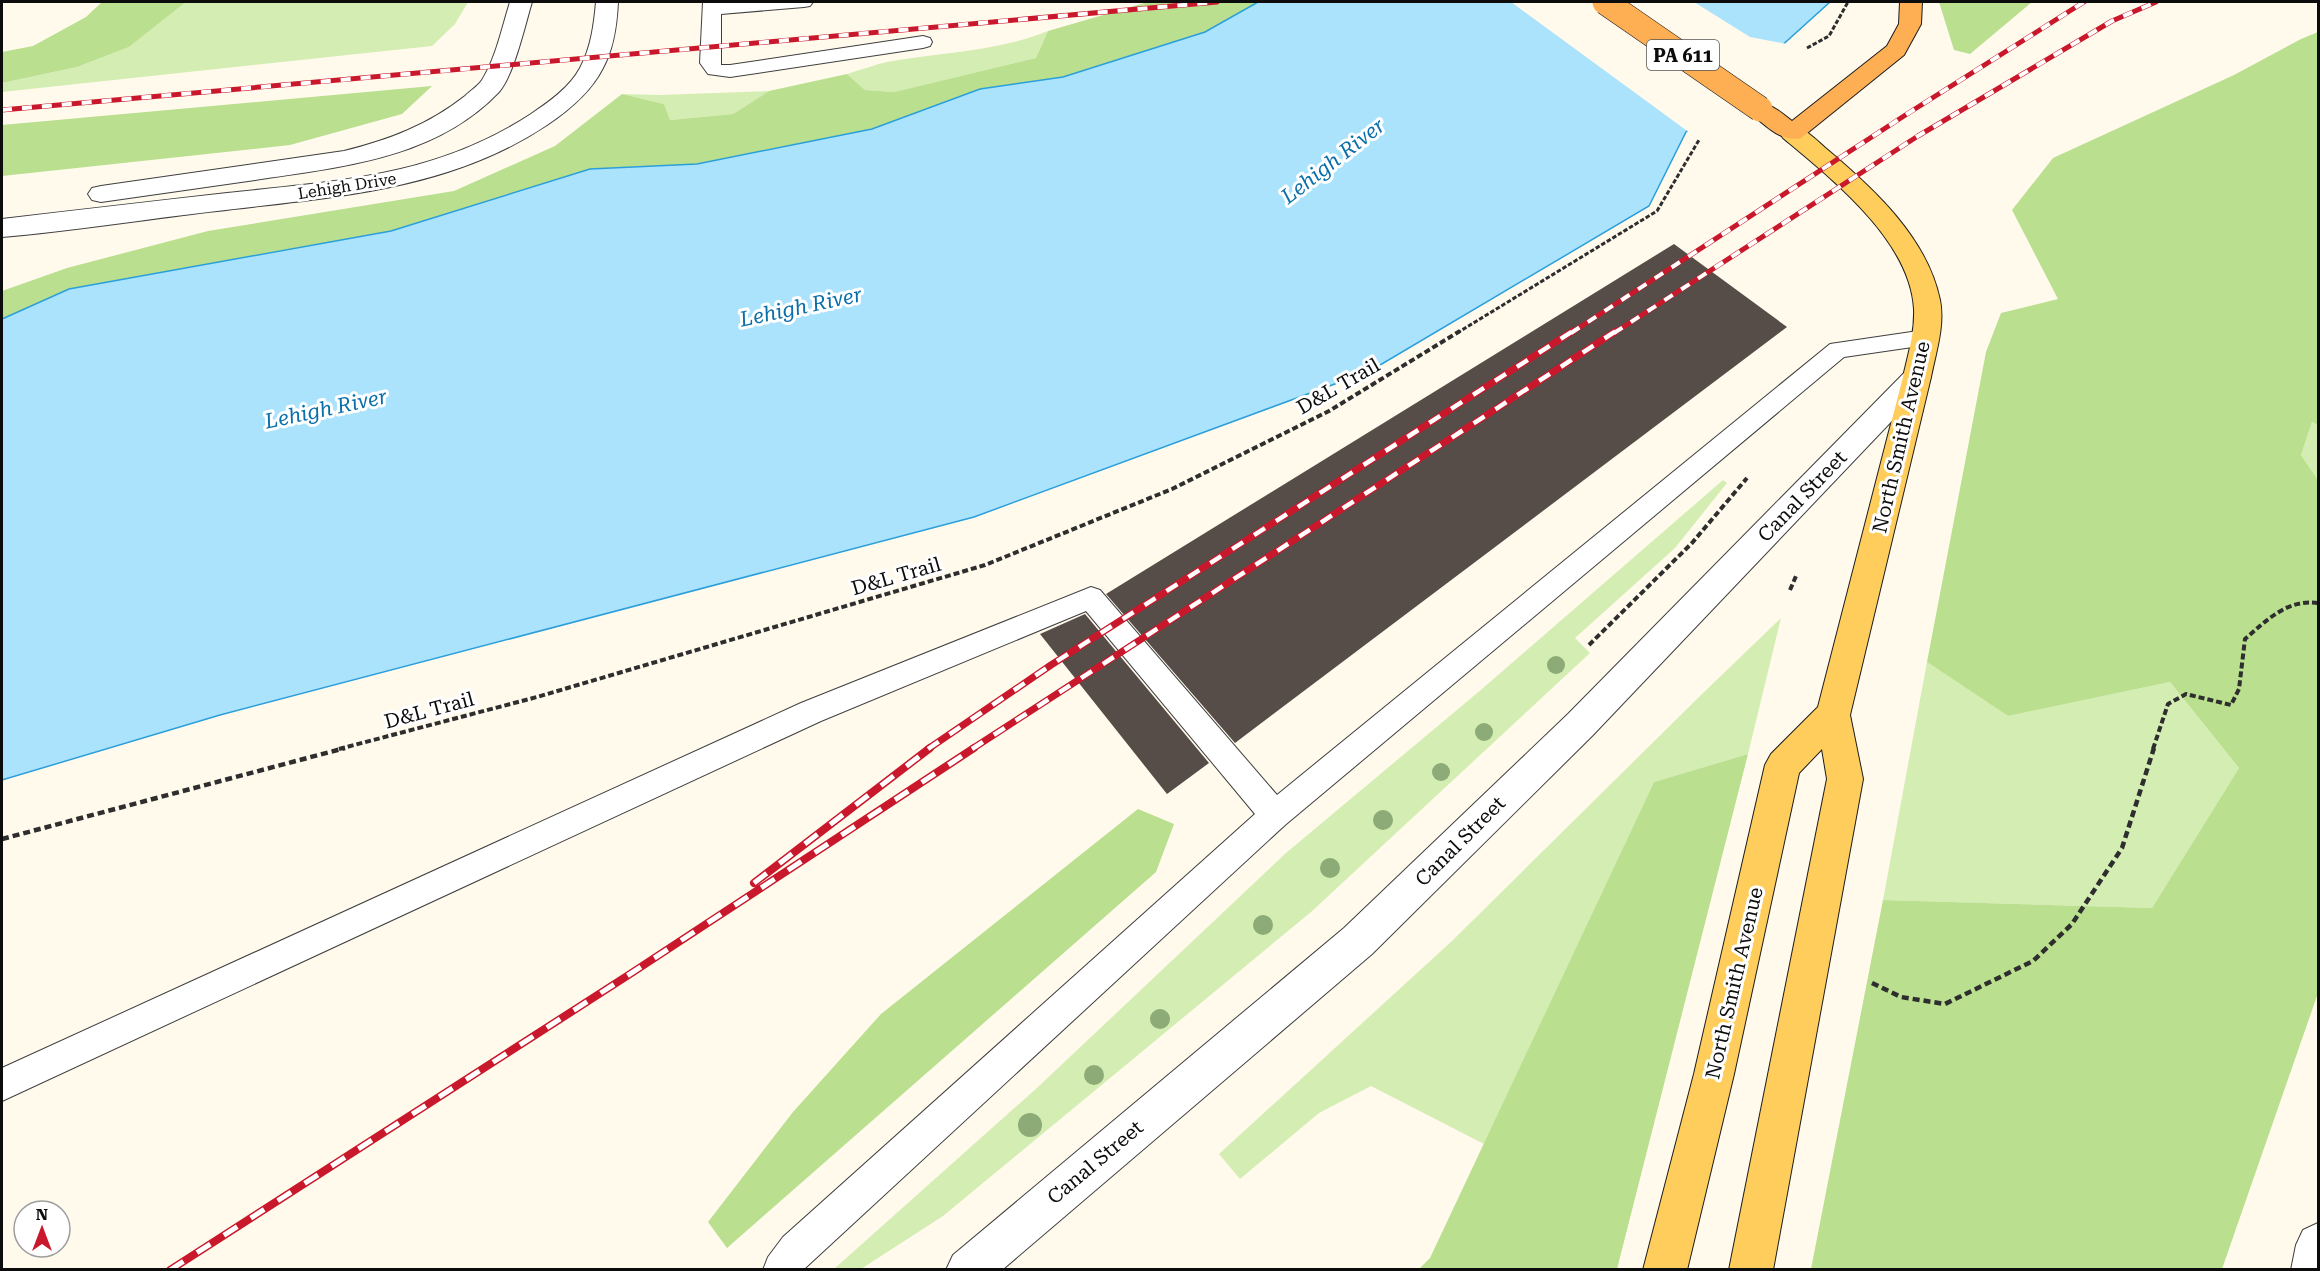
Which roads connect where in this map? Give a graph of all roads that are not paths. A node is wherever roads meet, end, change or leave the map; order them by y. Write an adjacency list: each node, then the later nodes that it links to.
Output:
1 (521, 2): 9 (street, Lehigh Drive)
2 (607, 2): 10 (street, Lehigh Drive)
3 (804, 2): 6 (lane)
4 (1605, 2): 8 (highway, PA 611, bridge)
5 (1911, 2): 8 (highway)
6 (712, 5): 7 (lane)
7 (923, 42)
8 (1792, 133): 11 (main road, North Smith Avenue)
9 (2, 208)
10 (2, 228)
11 (1925, 338): 12 (main road, North Smith Avenue); 14 (lane)
12 (1917, 376): 13 (main road, North Smith Avenue); 18 (street, Canal Street)
13 (1833, 715): 19 (main road, North Smith Avenue); 20 (main road, North Smith Avenue)
14 (1275, 815): 15 (lane); 17 (lane)
15 (2, 1085)
16 (2319, 1245): 21 (street)
17 (781, 1269)
18 (968, 1269)
19 (1665, 1269)
20 (1751, 1269)
21 (2313, 1269)

